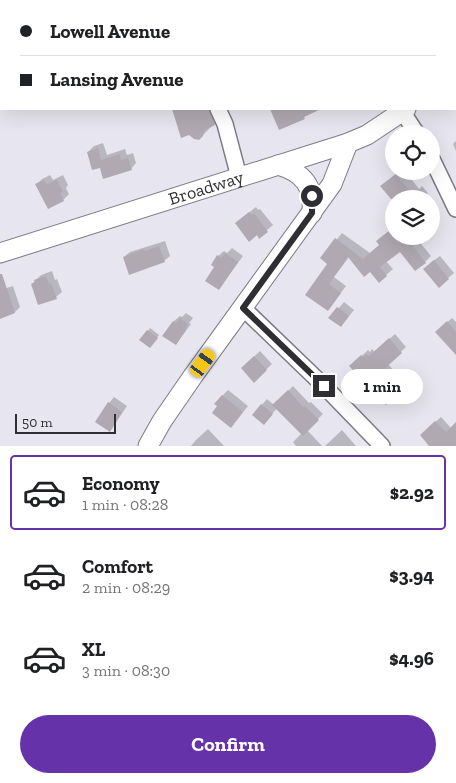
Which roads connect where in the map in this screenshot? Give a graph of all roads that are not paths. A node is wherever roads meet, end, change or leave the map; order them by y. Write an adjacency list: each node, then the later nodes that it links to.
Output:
1 (218, 110): 7 (street)
2 (404, 110): 3 (street); 4 (main road, Broadway)
3 (412, 125)
4 (348, 143): 5 (main road, Broadway); 9 (main road)
5 (278, 165): 7 (main road, Broadway); 9 (main road)
6 (440, 176): 8 (street)
7 (239, 177): 10 (main road, Broadway)
8 (456, 209)
9 (312, 213): 11 (main road)
10 (0, 253)
11 (243, 308): 12 (main road); 13 (street)
12 (148, 446)
13 (382, 446)

